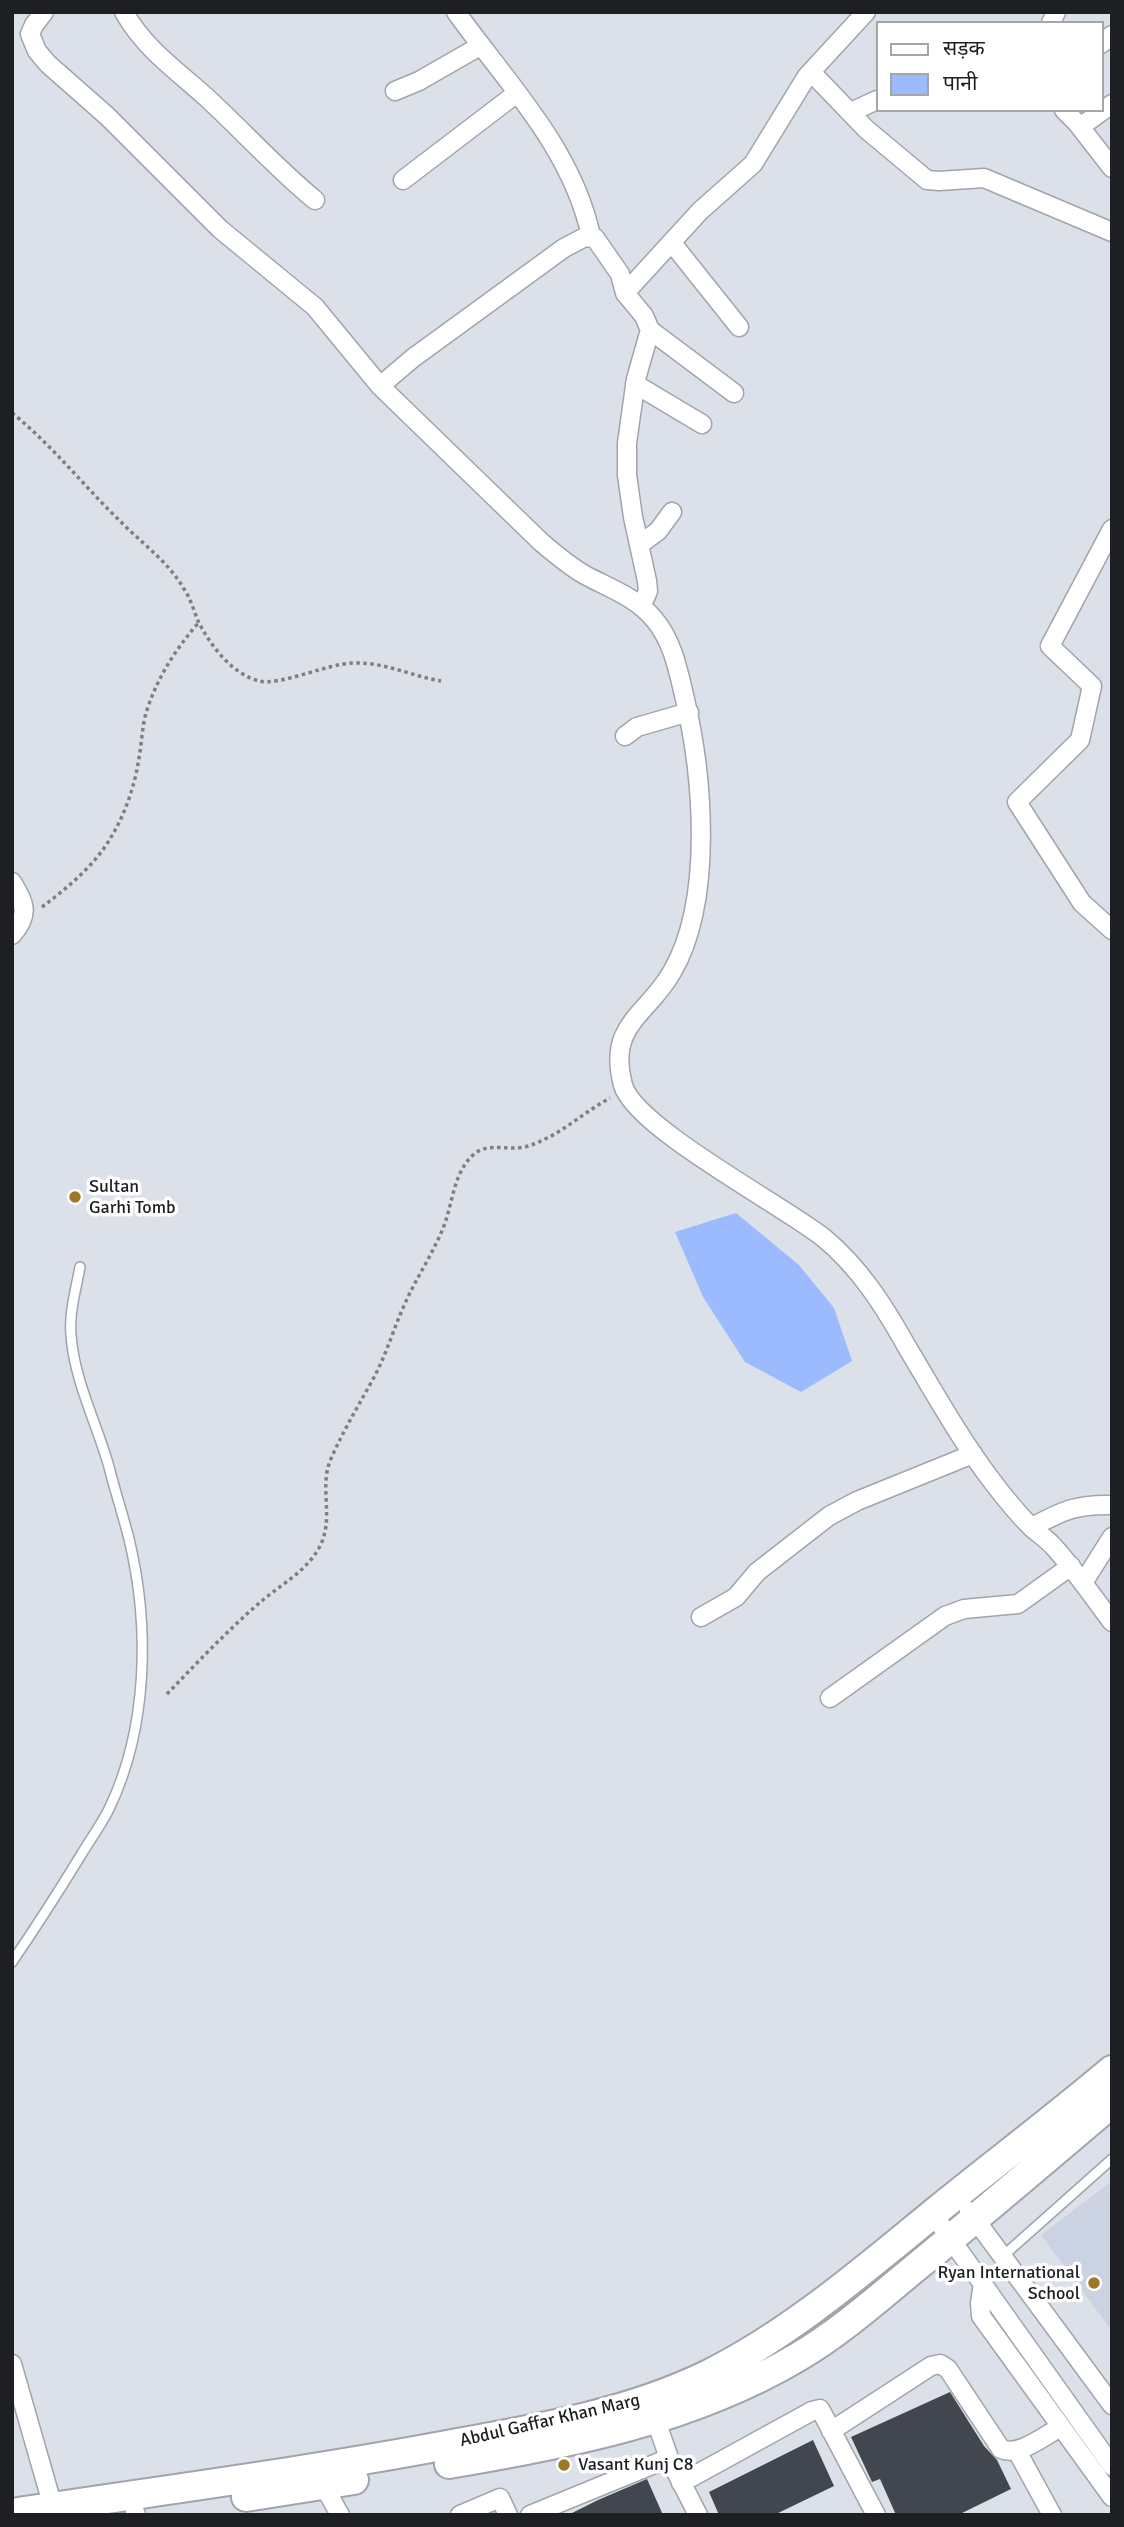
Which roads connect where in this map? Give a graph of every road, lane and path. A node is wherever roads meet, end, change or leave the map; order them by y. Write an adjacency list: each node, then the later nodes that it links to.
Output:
1 (44, 12): 24 (street)
2 (124, 12): 16 (street)
3 (456, 12): 5 (street)
4 (866, 12): 6 (street)
5 (480, 46): 7 (street); 8 (street)
6 (811, 72): 10 (street); 19 (street)
7 (395, 91)
8 (517, 93): 15 (street); 18 (street)
9 (876, 100): 10 (street)
10 (851, 112): 17 (street)
11 (1066, 112): 13 (street)
12 (1101, 112): 13 (street)
13 (1080, 128): 14 (street)
14 (1112, 168)
15 (403, 180)
16 (315, 200)
17 (1112, 232)
18 (591, 236): 20 (street); 24 (street)
19 (672, 243): 20 (street); 21 (street)
20 (625, 293): 22 (street)
21 (739, 327)
22 (650, 330): 23 (street); 25 (street)
23 (635, 384): 27 (street); 30 (street)
24 (380, 386): 31 (street)
25 (734, 393)
26 (12, 414): 32 (path)
27 (702, 424)
28 (672, 512): 30 (street)
29 (1112, 529): 38 (street)
30 (639, 545): 31 (street)
31 (642, 605): 34 (street)
32 (199, 622): 33 (path); 37 (path)
33 (442, 681)
34 (689, 712): 35 (street); 39 (street)
35 (625, 736)
36 (12, 882): 37 (street)
37 (17, 930)
38 (1112, 930)
39 (624, 1091): 41 (street); 49 (path)
40 (80, 1267): 51 (lane)
41 (974, 1454): 43 (street); 47 (street)
42 (1112, 1505): 43 (street)
43 (1032, 1527): 45 (street)
44 (1112, 1536): 46 (street)
45 (1071, 1566): 46 (street); 50 (street)
46 (1083, 1583): 48 (street)
47 (701, 1617)
48 (1112, 1622)
49 (167, 1695)
50 (830, 1698)
51 (12, 1962)
52 (1112, 2070): 55 (main road, Abdul Gaffar Khan Marg)
53 (1112, 2103): 57 (main road, Abdul Gaffar Khan Marg)
54 (1112, 2159): 59 (lane)
55 (957, 2195): 56 (main road, Abdul Gaffar Khan Marg); 57 (street)
56 (933, 2214): 58 (street); 72 (main road, Abdul Gaffar Khan Marg)
57 (975, 2218): 58 (main road, Abdul Gaffar Khan Marg); 59 (street)
58 (952, 2238): 60 (street); 63 (main road, Abdul Gaffar Khan Marg)
59 (1003, 2256): 62 (street)
60 (983, 2283): 64 (street); 68 (street)
61 (12, 2364): 72 (street)
62 (1112, 2405)
63 (655, 2418): 67 (street); 70 (main road, Abdul Gaffar Khan Marg)
64 (1061, 2427): 66 (street); 71 (street)
65 (831, 2431): 66 (street); 69 (street); 80 (street)
66 (1017, 2451): 81 (street)
67 (669, 2458): 69 (street); 78 (street)
68 (1112, 2465)
69 (681, 2483): 79 (street)
70 (327, 2491): 74 (main road, Abdul Gaffar Khan Marg); 75 (street)
71 (1112, 2497)
72 (53, 2507): 73 (main road, Abdul Gaffar Khan Marg)
73 (12, 2513)
74 (129, 2514)
75 (340, 2515)
76 (460, 2515): 77 (street)
77 (508, 2515)
78 (530, 2515)
79 (698, 2515)
80 (876, 2515)
81 (1052, 2515)

